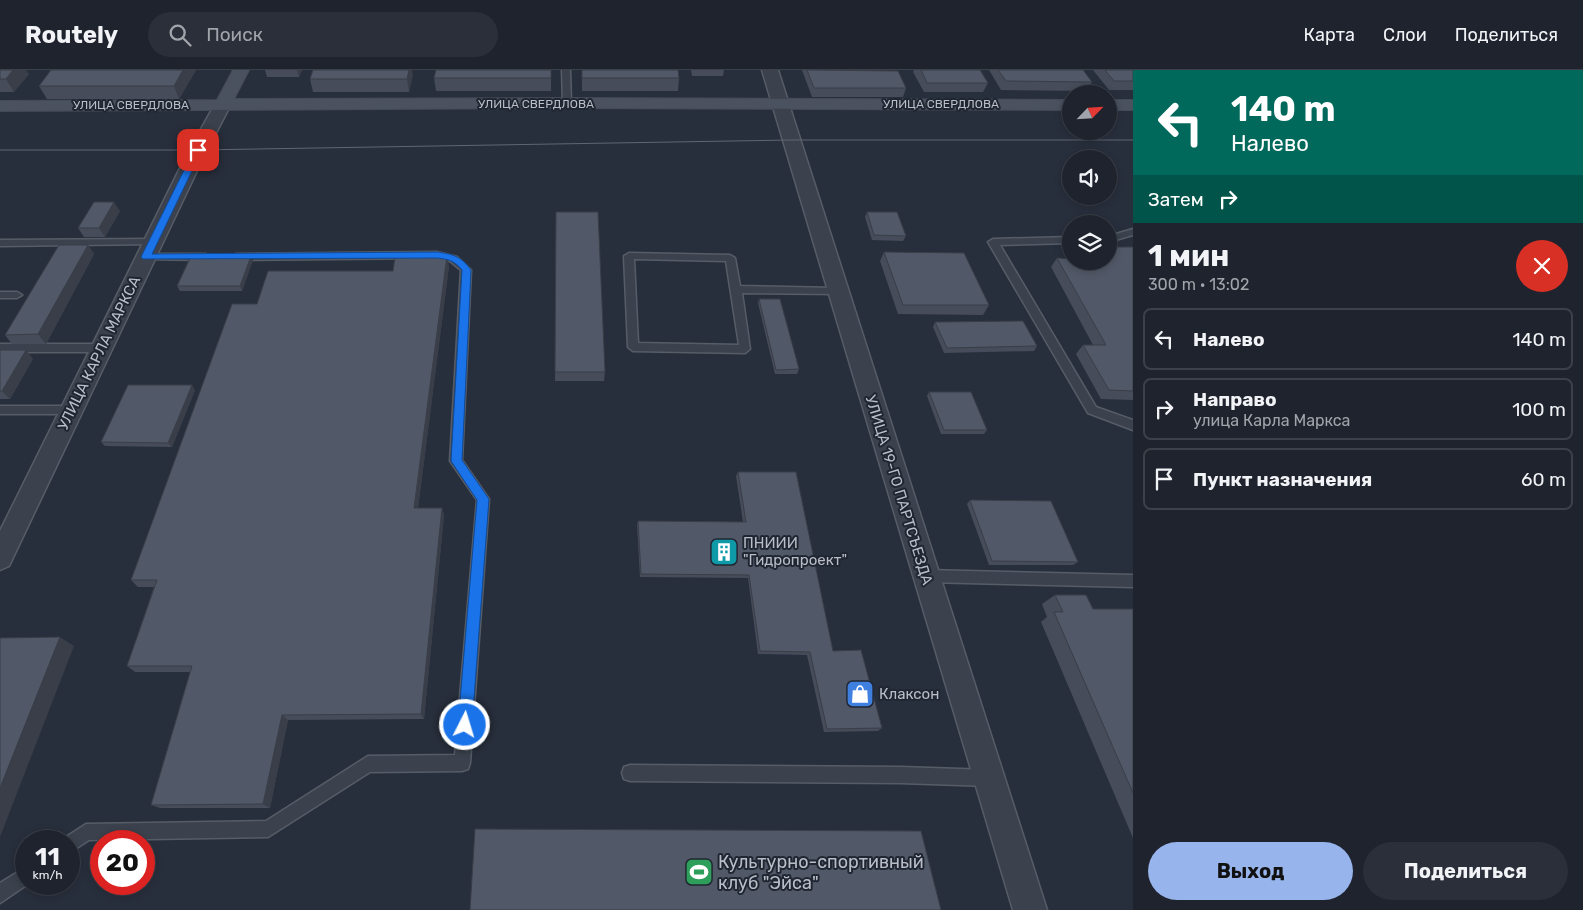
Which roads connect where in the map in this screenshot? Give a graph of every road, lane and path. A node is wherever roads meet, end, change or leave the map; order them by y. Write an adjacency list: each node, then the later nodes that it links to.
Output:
1 (241, 70): 5 (street, УЛИЦА КАРЛА МАРКСА)
2 (566, 70): 4 (lane)
3 (770, 70): 6 (street, УЛИЦА 19-ГО ПАРТСЪЕЗДА)
4 (568, 103): 5 (street, УЛИЦА СВЕРДЛОВА); 6 (street, УЛИЦА СВЕРДЛОВА)
5 (223, 104): 10 (street, УЛИЦА СВЕРДЛОВА); 15 (street, УЛИЦА КАРЛА МАРКСА)
6 (780, 104): 7 (street, УЛИЦА СВЕРДЛОВА); 17 (street, УЛИЦА 19-ГО ПАРТСЪЕЗДА)
7 (1062, 105)
8 (1118, 105): 9 (street)
9 (1133, 105)
10 (0, 106)
11 (1133, 232): 12 (lane)
12 (1117, 237)
13 (1062, 240): 24 (lane)
14 (0, 243): 15 (lane)
15 (149, 250): 21 (street, УЛИЦА КАРЛА МАРКСА); 30 (lane)
16 (736, 289): 16 (lane); 17 (lane)
17 (838, 291): 26 (street, УЛИЦА 19-ГО ПАРТСЪЕЗДА)
18 (0, 295): 19 (lane)
19 (18, 295)
20 (0, 348): 21 (lane)
21 (102, 348): 23 (street, УЛИЦА КАРЛА МАРКСА)
22 (0, 410): 23 (lane)
23 (72, 410): 25 (street, УЛИЦА КАРЛА МАРКСА)
24 (1133, 425)
25 (0, 558)
26 (926, 576): 27 (lane); 29 (street, УЛИЦА 19-ГО ПАРТСЪЕЗДА)
27 (1133, 581)
28 (630, 773): 29 (lane)
29 (988, 778): 33 (street, УЛИЦА 19-ГО ПАРТСЪЕЗДА)
30 (80, 837)
31 (15, 883): 32 (lane)
32 (0, 894)
33 (1030, 910)

